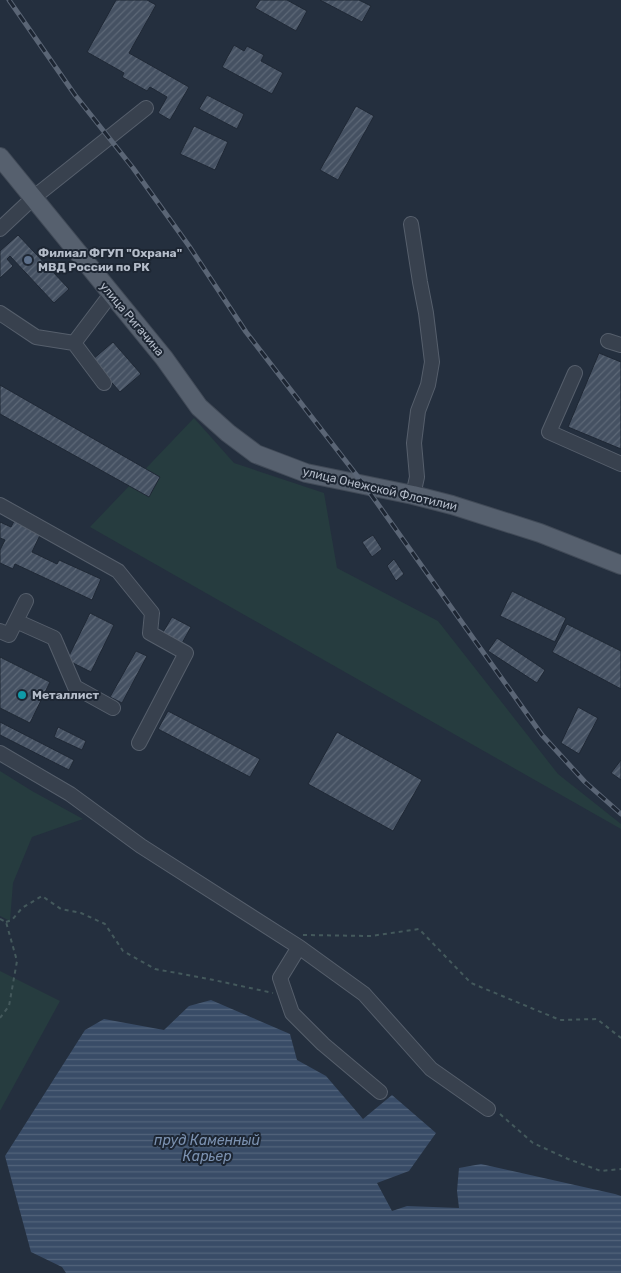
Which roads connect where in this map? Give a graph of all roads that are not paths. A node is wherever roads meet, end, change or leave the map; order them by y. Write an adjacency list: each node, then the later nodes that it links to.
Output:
1 (146, 108): 3 (street)
2 (0, 157): 3 (main road, улица Ригачина)
3 (33, 198): 5 (street); 6 (main road, улица Ригачина)
4 (411, 224): 13 (street)
5 (0, 229)
6 (111, 294): 8 (street); 11 (main road, улица Ригачина)
7 (0, 313): 8 (street)
8 (74, 343): 10 (street)
9 (575, 372): 12 (street)
10 (104, 383)
11 (228, 434): 13 (main road, улица Онежской Флотилии)
12 (621, 464)
13 (413, 495): 15 (street)
14 (0, 506): 20 (street)
15 (621, 565)
16 (26, 601): 17 (street)
17 (16, 621): 18 (street); 19 (street)
18 (0, 631)
19 (113, 708)
20 (139, 744)
21 (0, 753): 22 (street)
22 (300, 941): 23 (street); 24 (street)
23 (380, 1092)
24 (488, 1109)

